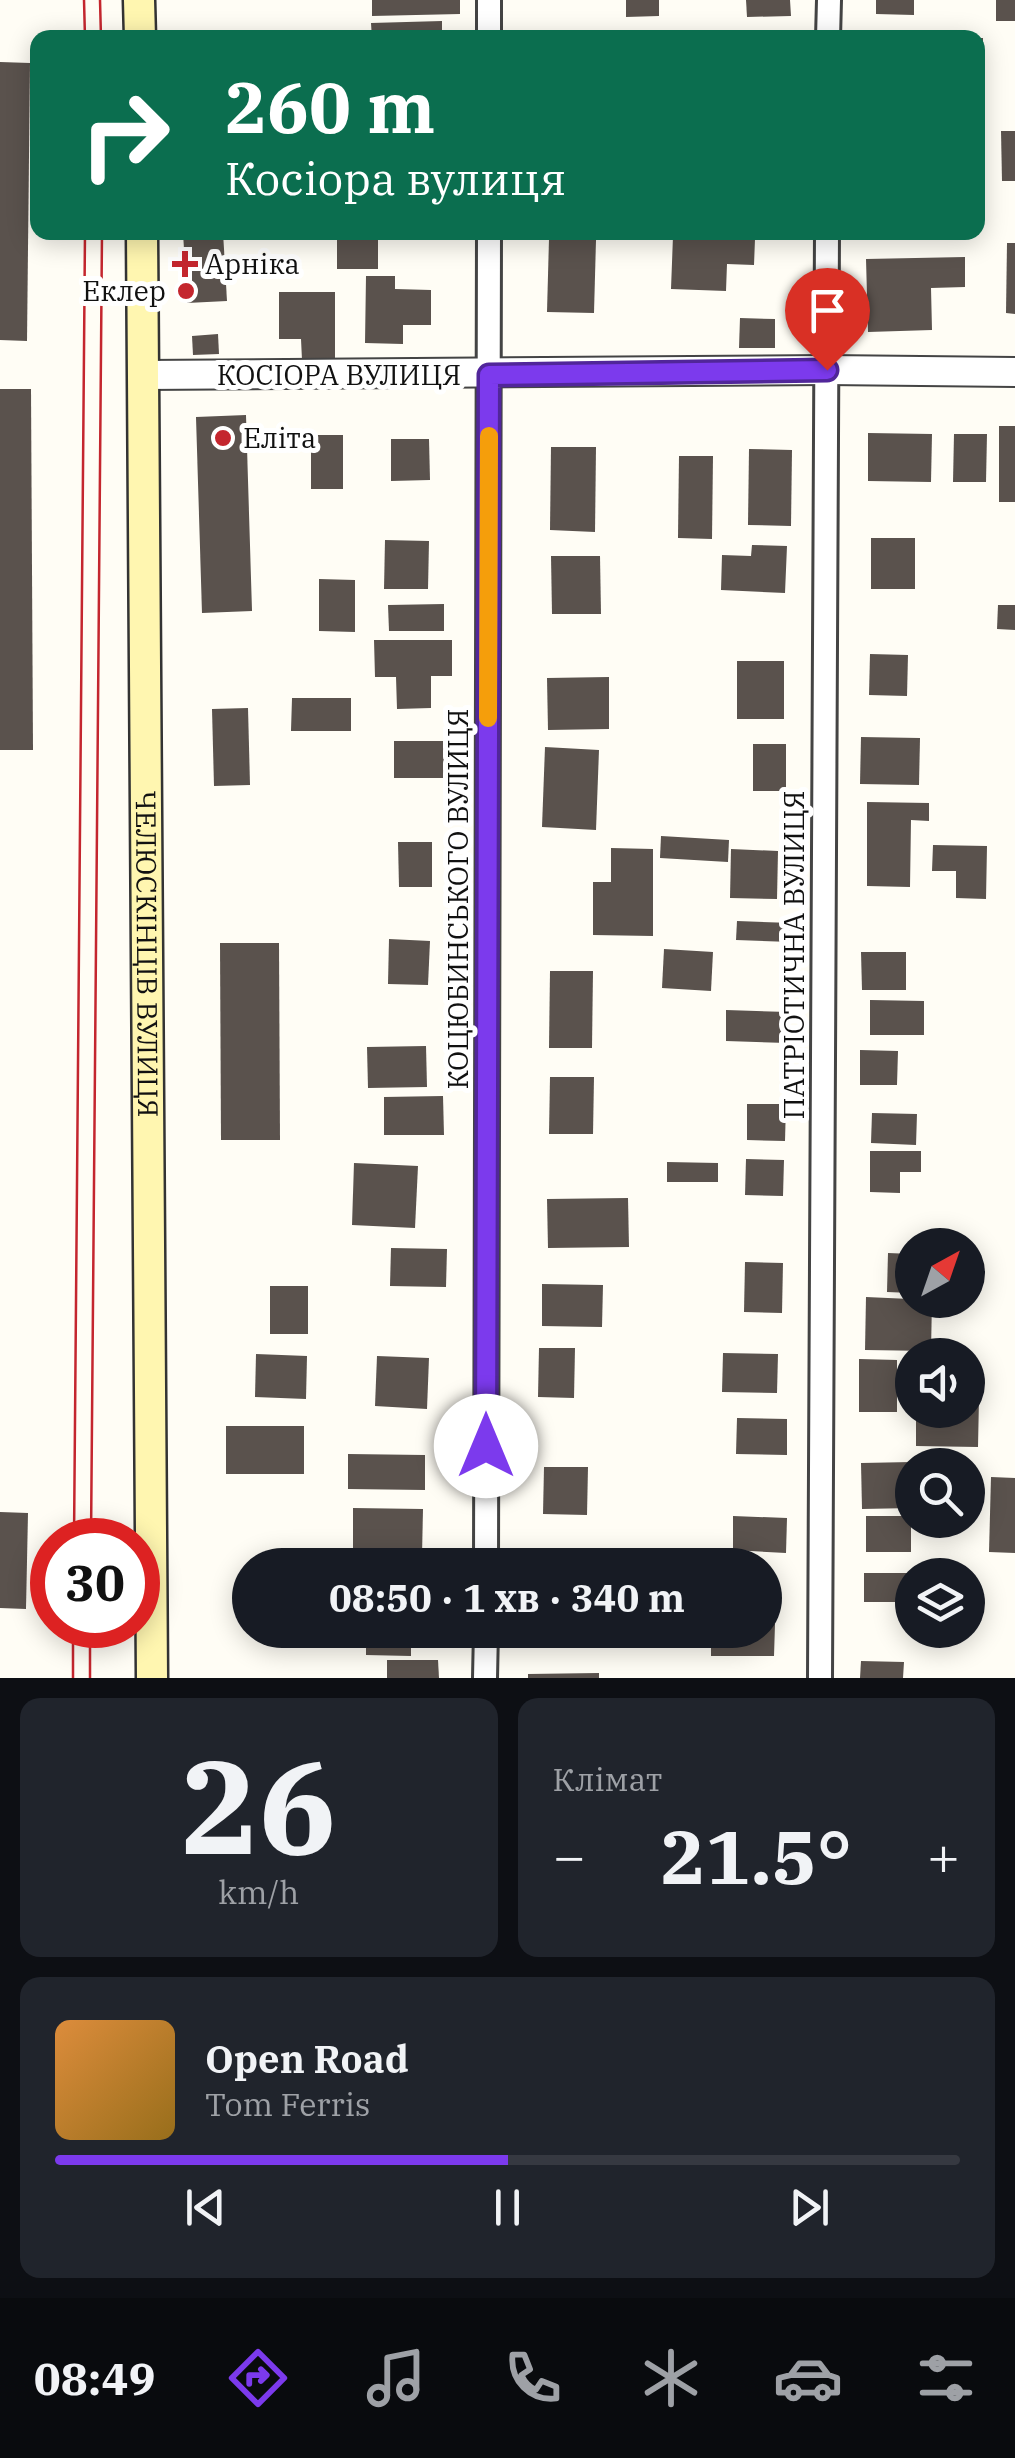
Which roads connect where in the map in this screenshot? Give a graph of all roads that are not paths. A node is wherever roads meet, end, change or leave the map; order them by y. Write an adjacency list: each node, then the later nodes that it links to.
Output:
1 (139, 0): 4 (main road)
2 (490, 0): 5 (street)
3 (828, 0): 6 (street)
4 (140, 30)
5 (490, 30)
6 (828, 30)
7 (142, 240): 12 (main road, ЧЕЛЮСКІНЦІВ ВУЛИЦЯ)
8 (489, 240): 13 (street, КОЦЮБИНСЬКОГО ВУЛИЦЯ)
9 (828, 240): 10 (street, ПАТРІОТИЧНА ВУЛИЦЯ)
10 (827, 370): 11 (street, КОСІОРА ВУЛИЦЯ); 13 (street, КОСІОРА ВУЛИЦЯ); 18 (street, ПАТРІОТИЧНА ВУЛИЦЯ)
11 (1015, 372)
12 (144, 375): 13 (street, КОСІОРА ВУЛИЦЯ); 16 (main road, ЧЕЛЮСКІНЦІВ ВУЛИЦЯ)
13 (489, 375): 14 (street, КОЦЮБИНСЬКОГО ВУЛИЦЯ)
14 (486, 1548)
15 (486, 1648): 17 (street)
16 (152, 1678)
17 (486, 1678)
18 (820, 1678)

